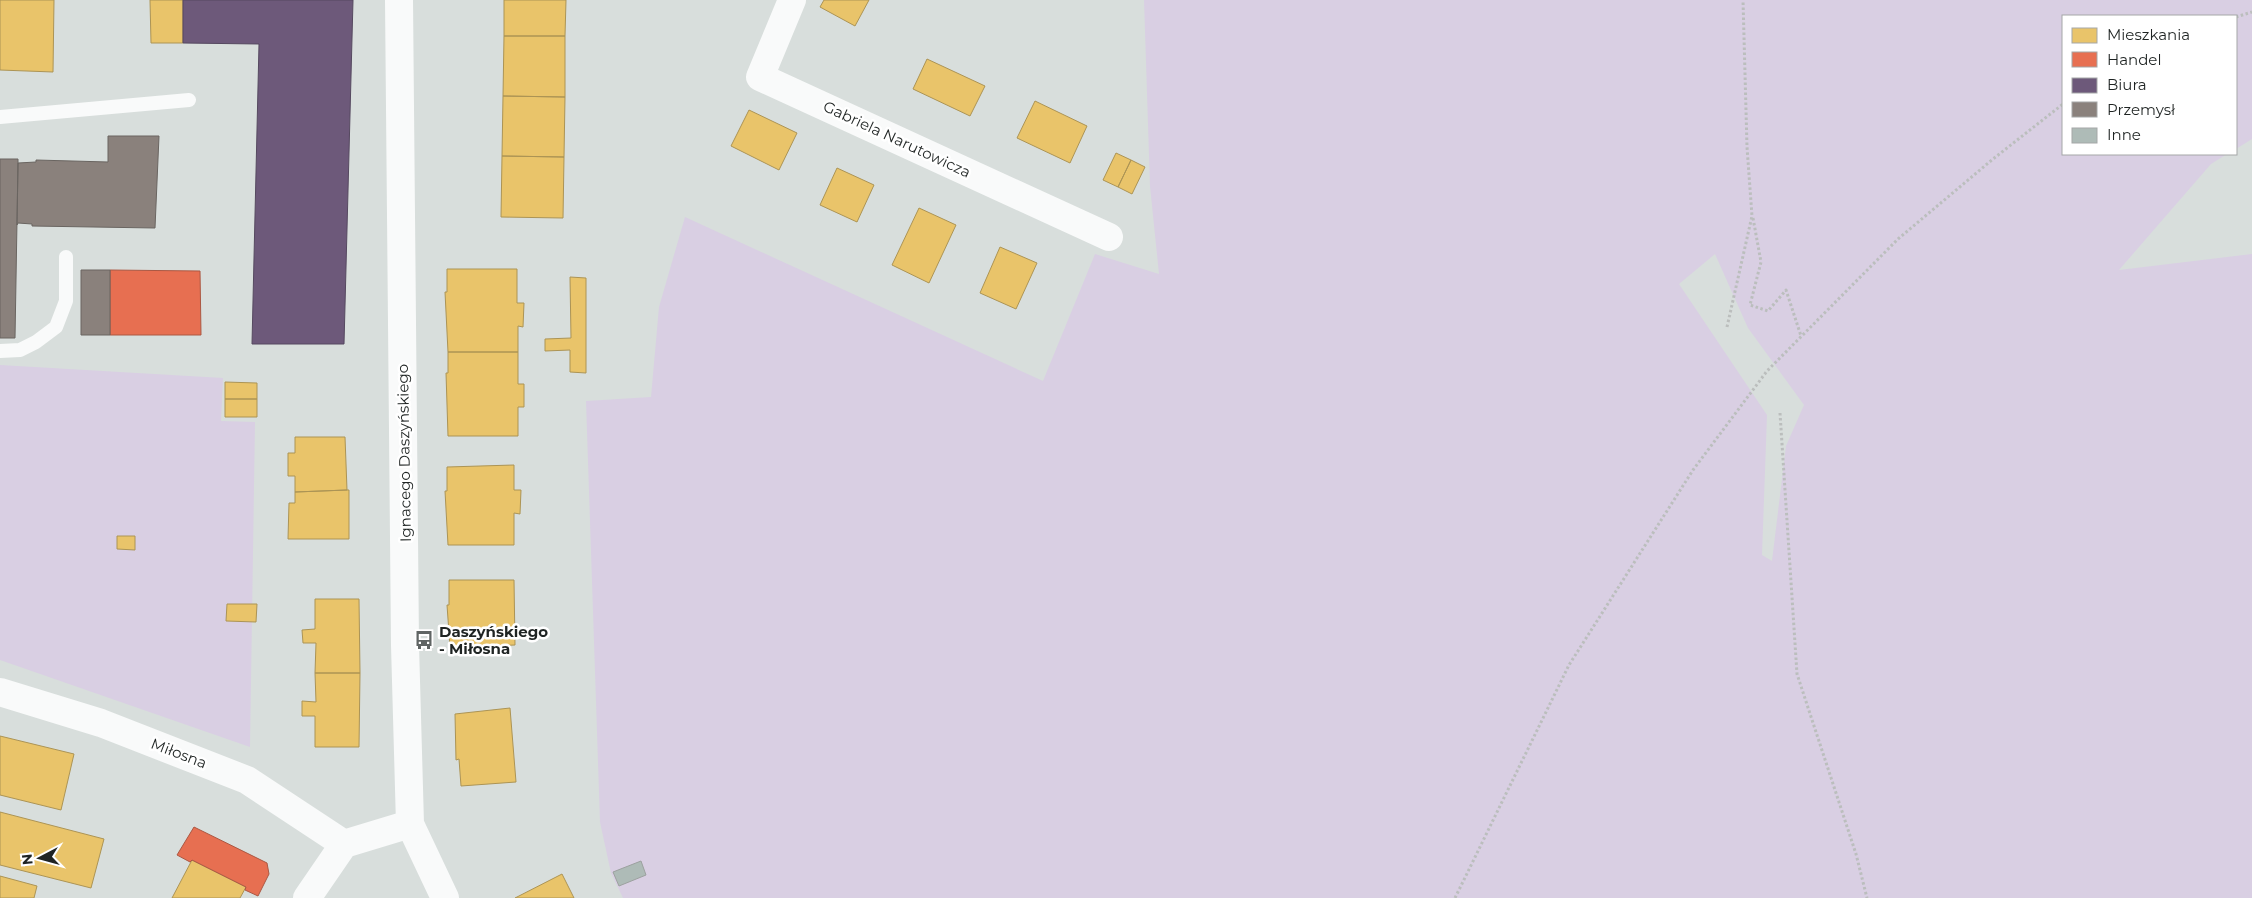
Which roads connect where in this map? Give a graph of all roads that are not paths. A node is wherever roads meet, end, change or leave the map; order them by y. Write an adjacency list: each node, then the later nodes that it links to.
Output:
1 (399, 0): 9 (street, Ignacego Daszyńskiego)
2 (792, 0): 5 (street, Gabriela Narutowicza)
3 (189, 100): 4 (lane)
4 (0, 117)
5 (1109, 237)
6 (66, 257): 7 (lane)
7 (0, 351)
8 (0, 692): 10 (street, Miłosna)
9 (410, 824): 10 (street); 12 (street, Ignacego Daszyńskiego)
10 (344, 844): 11 (street)
11 (306, 898)
12 (445, 898)

